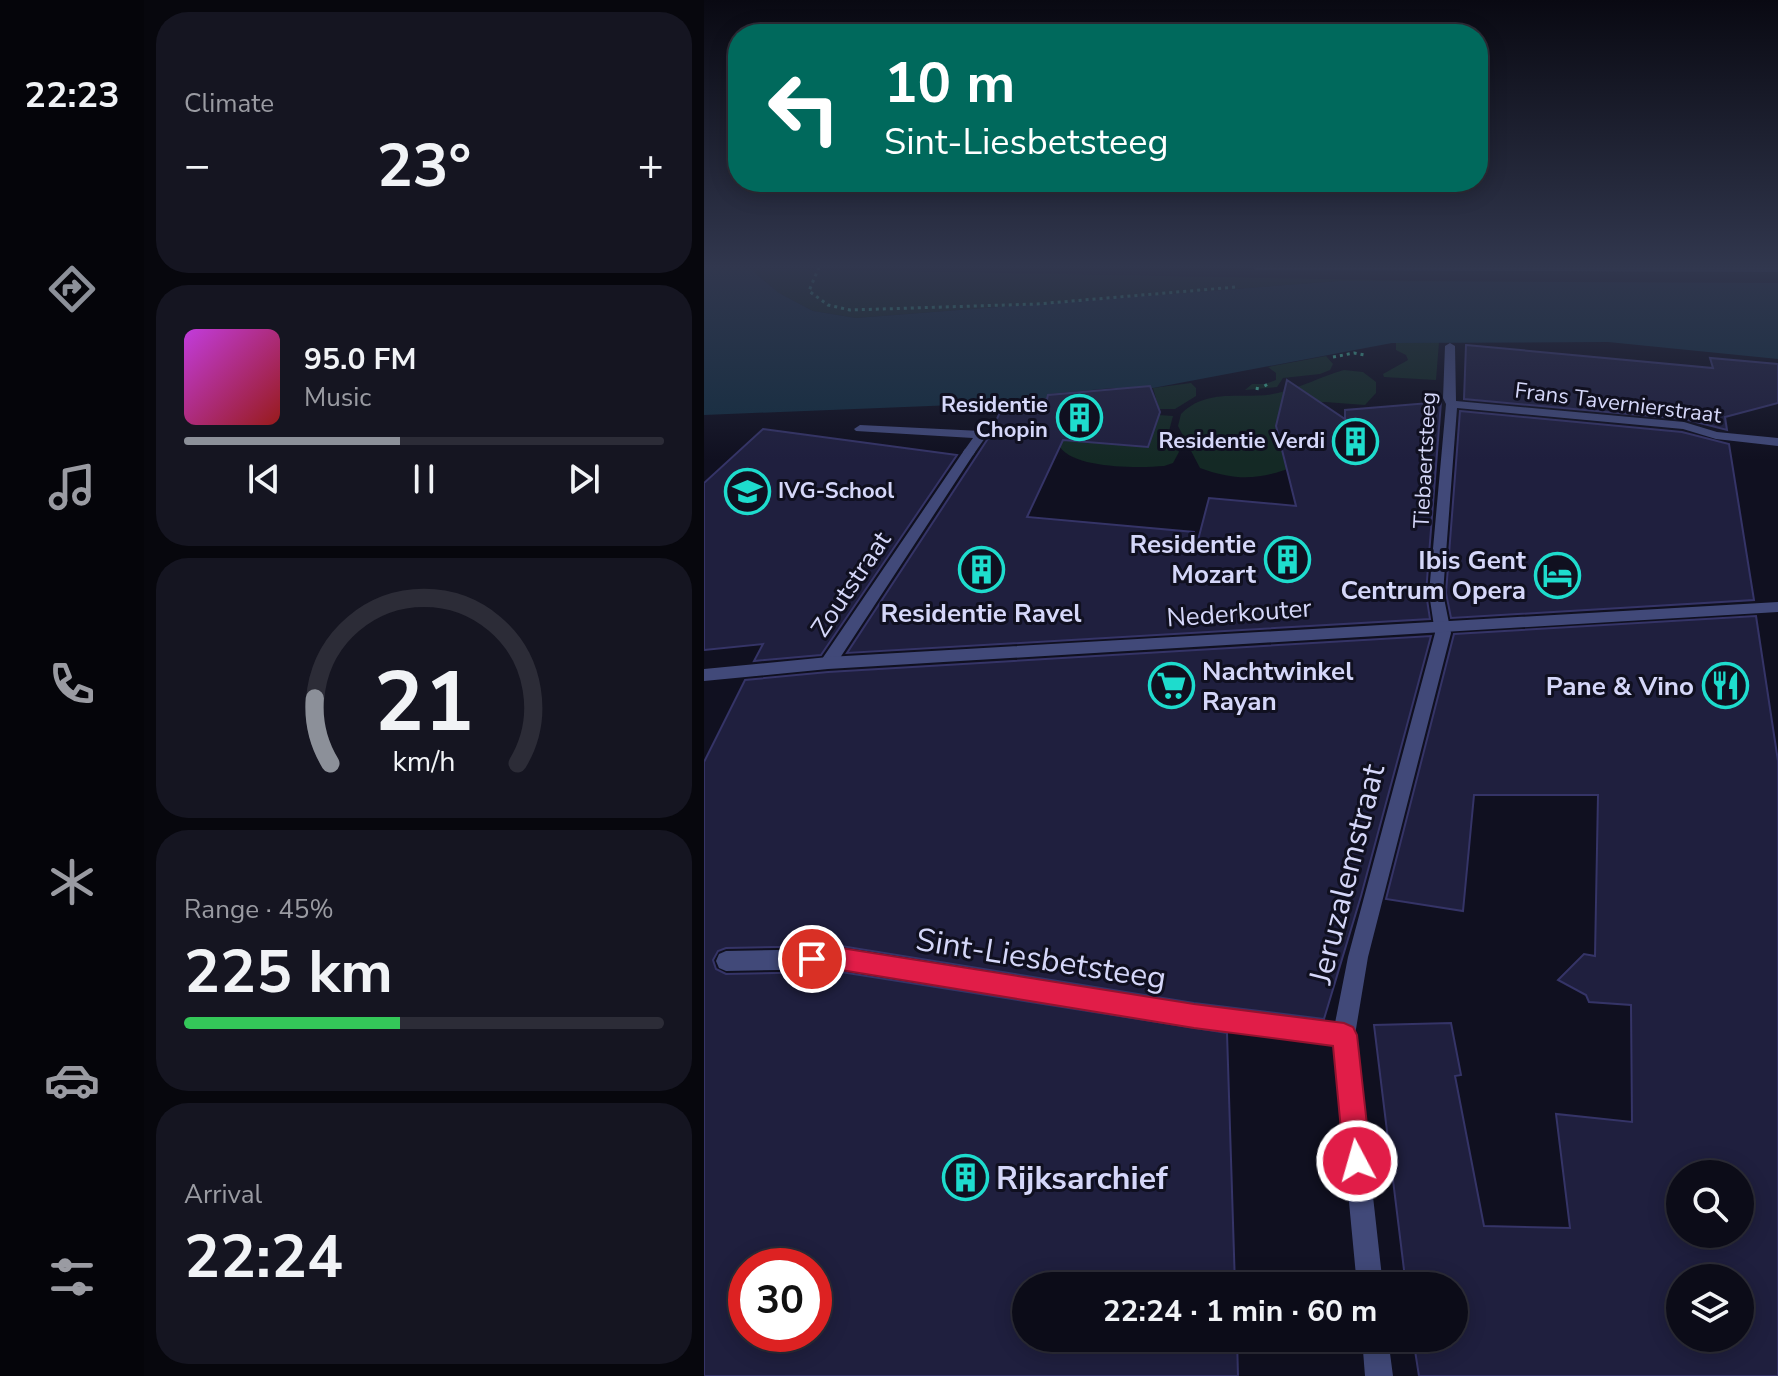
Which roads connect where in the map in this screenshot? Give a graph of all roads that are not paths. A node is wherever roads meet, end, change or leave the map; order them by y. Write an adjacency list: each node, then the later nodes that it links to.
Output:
1 (1450, 346): 2 (street, Tiebaertsteeg)
2 (1452, 404): 4 (street, Frans Tavernierstraat); 6 (street, Tiebaertsteeg)
3 (860, 429): 7 (street, Zoutstraat)
4 (1778, 442)
5 (1778, 607): 6 (street, Nederkouter)
6 (1442, 624): 7 (street, Nederkouter); 10 (street, Jeruzalemstraat)
7 (828, 663): 8 (street, Nederkouter)
8 (704, 675)
9 (726, 961): 10 (street, Sint-Liesbetsteeg)
10 (1344, 1035): 11 (street, Jeruzalemstraat)
11 (1369, 1272)
12 (1376, 1352): 13 (street)
13 (1379, 1376)

